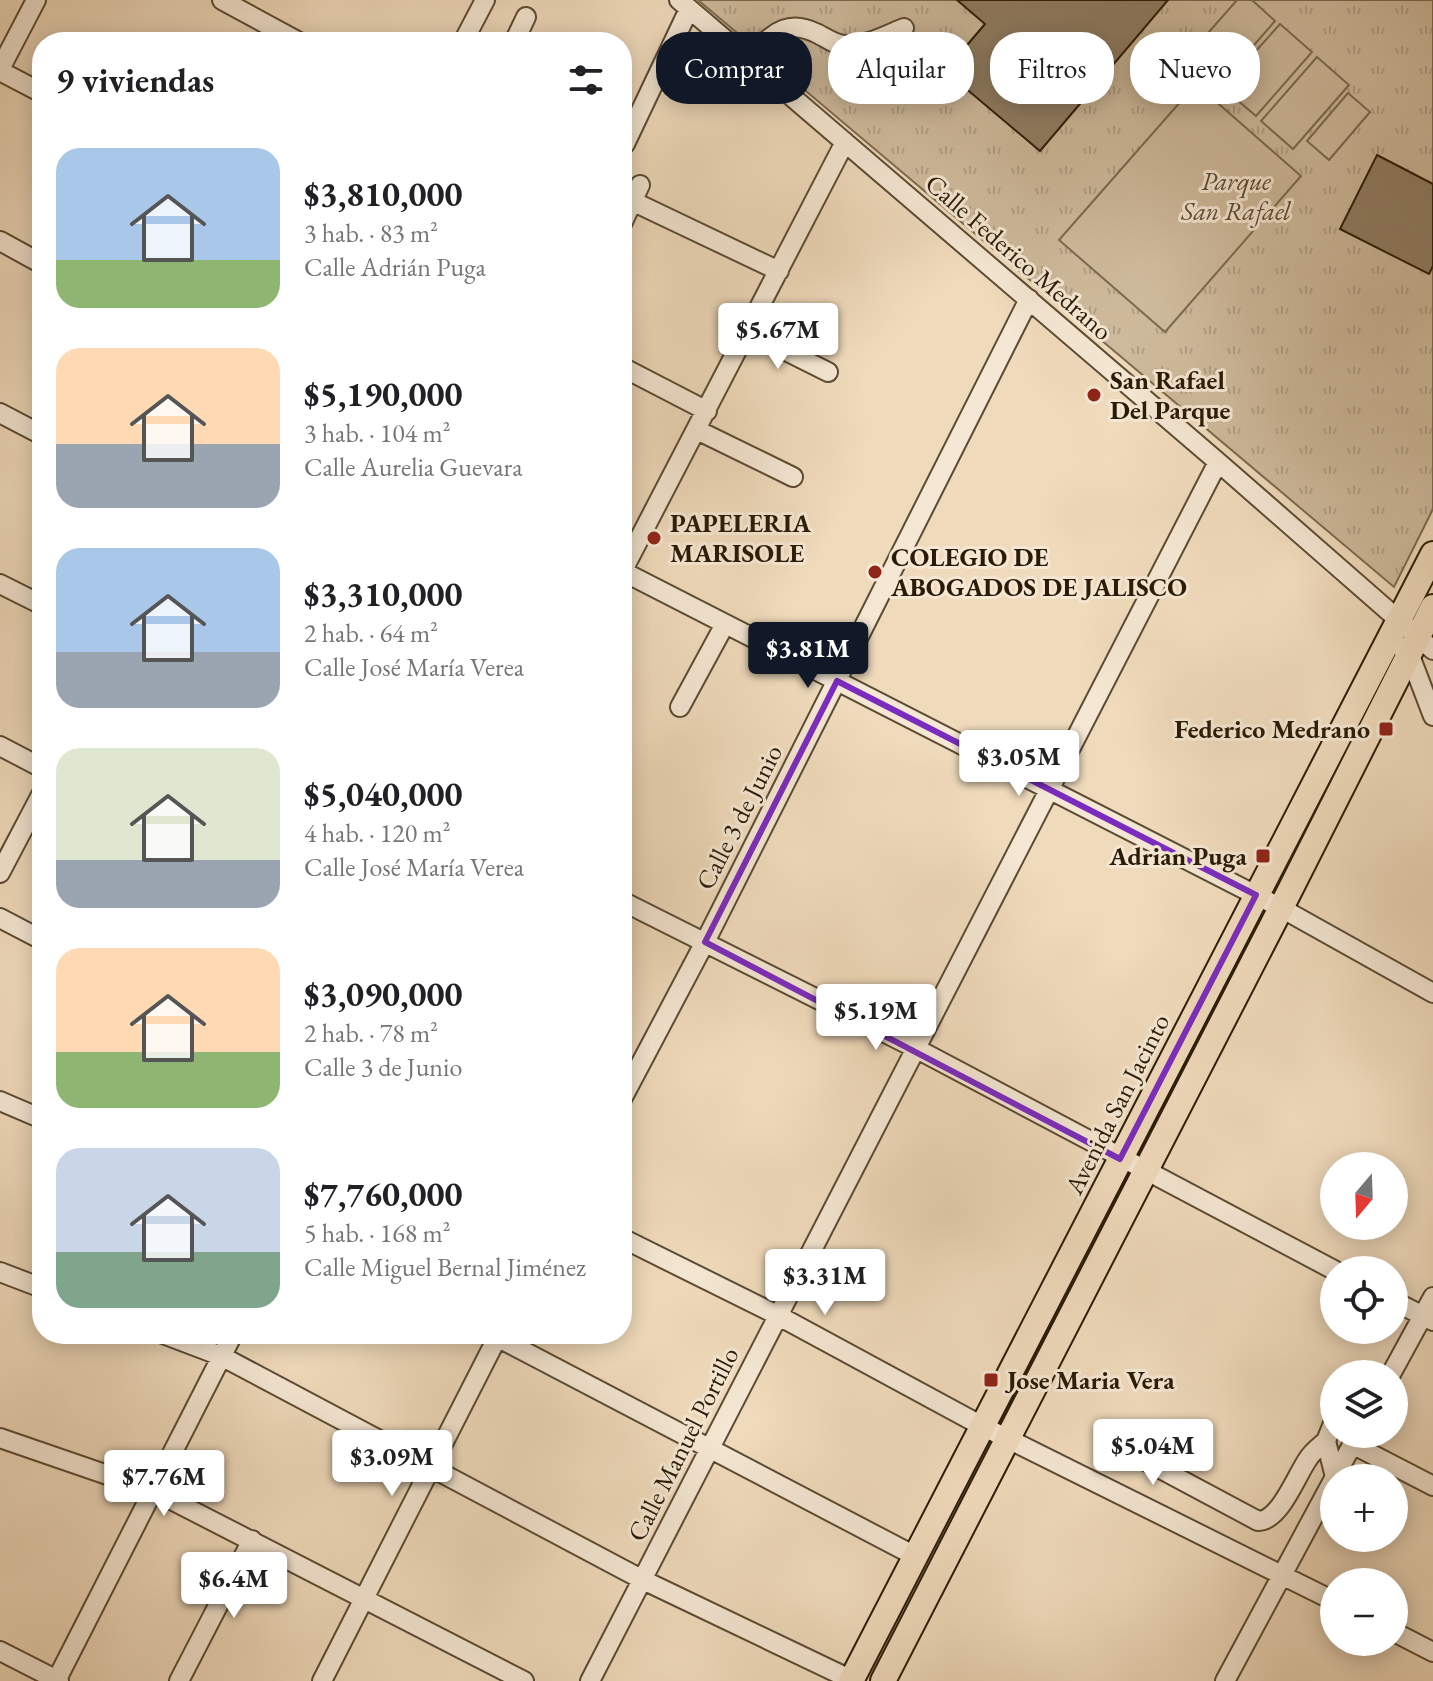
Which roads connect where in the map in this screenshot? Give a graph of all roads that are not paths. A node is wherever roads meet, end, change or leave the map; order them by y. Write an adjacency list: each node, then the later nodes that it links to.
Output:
1 (36, 0): 12 (street)
2 (222, 0): 7 (street)
3 (485, 0): 8 (street)
4 (684, 4): 10 (street, Calle Federico Medrano); 15 (street)
5 (526, 17): 9 (street)
6 (904, 28): 11 (street)
7 (281, 32)
8 (468, 32)
9 (519, 32)
10 (717, 32)
11 (778, 32)
12 (0, 70): 13 (street)
13 (32, 88)
14 (801, 104): 16 (street, Calle Federico Medrano)
15 (632, 127)
16 (845, 142): 20 (street); 21 (street, Calle Federico Medrano)
17 (632, 202): 20 (street)
18 (0, 241): 19 (street)
19 (32, 259)
20 (779, 271): 22 (street)
21 (1029, 299): 29 (street, Calle Federico Medrano); 39 (street, Calle 3 de Junio)
22 (748, 332): 24 (street); 25 (street)
23 (632, 372): 25 (street)
24 (828, 372)
25 (707, 411): 28 (street)
26 (0, 413): 27 (street)
27 (32, 430)
28 (697, 430): 30 (street); 31 (street)
29 (1218, 462): 38 (street, Calle Federico Medrano); 44 (street, Calle Manuel Portillo)
30 (793, 477)
31 (632, 552)
32 (1433, 554): 38 (main road, Avenida San Jacinto)
33 (632, 576): 37 (street)
34 (0, 584): 35 (street)
35 (32, 600)
36 (1433, 607): 38 (main road, Avenida San Jacinto)
37 (725, 624): 39 (street); 40 (street)
38 (1410, 640): 41 (street); 47 (main road, Avenida San Jacinto); 49 (main road, Avenida San Jacinto)
39 (837, 681): 44 (street); 52 (street, Calle 3 de Junio)
40 (680, 707)
41 (1433, 716)
42 (0, 746): 43 (street)
43 (32, 763)
44 (1048, 790): 47 (street); 54 (street, Calle Manuel Portillo)
45 (32, 812): 46 (street)
46 (0, 873)
47 (1256, 895): 49 (street); 58 (main road, Avenida San Jacinto)
48 (632, 906): 52 (street)
49 (1281, 908): 53 (street); 59 (main road, Avenida San Jacinto)
50 (0, 918): 51 (street)
51 (32, 935)
52 (705, 942): 54 (street); 55 (street, Calle 3 de Junio)
53 (1433, 993)
54 (917, 1049): 58 (street); 66 (street, Calle Manuel Portillo)
55 (632, 1080)
56 (0, 1101): 57 (street)
57 (32, 1115)
58 (1120, 1159): 59 (street); 74 (main road, Avenida San Jacinto)
59 (1146, 1172): 61 (street); 76 (main road, Avenida San Jacinto)
60 (632, 1243): 66 (street)
61 (1320, 1263)
62 (0, 1272): 63 (street)
63 (32, 1284)
64 (1433, 1297): 67 (street)
65 (1408, 1308): 67 (street)
66 (777, 1315): 74 (street); 78 (street, Calle Manuel Portillo)
67 (1428, 1319): 73 (street)
68 (189, 1344): 72 (street)
69 (228, 1344): 72 (street)
70 (492, 1344): 81 (street)
71 (513, 1344): 78 (street)
72 (221, 1356): 81 (street); 83 (street)
73 (1400, 1360)
74 (982, 1426): 76 (street); 86 (main road, Avenida San Jacinto)
75 (0, 1438): 83 (street)
76 (1006, 1439): 87 (street); 100 (main road, Avenida San Jacinto)
77 (1320, 1447): 80 (street)
78 (711, 1448): 86 (street); 88 (street, Calle Manuel Portillo)
79 (1370, 1448): 82 (street)
80 (1142, 1459)
81 (431, 1467): 88 (street); 90 (street)
82 (1433, 1486)
83 (154, 1491): 85 (street); 94 (street)
84 (1320, 1504): 87 (street)
85 (252, 1540): 90 (street); 95 (street)
86 (915, 1556): 99 (main road, Avenida San Jacinto)
87 (1281, 1573): 89 (street); 101 (street)
88 (643, 1580): 98 (street, Calle Manuel Portillo); 99 (street)
89 (1320, 1594)
90 (365, 1597): 96 (street); 97 (street)
91 (1408, 1639): 93 (street)
92 (0, 1651): 94 (street)
93 (1433, 1652)
94 (57, 1681)
95 (179, 1681)
96 (322, 1681)
97 (524, 1681)
98 (590, 1681)
99 (852, 1681)
100 (883, 1681)
101 (1225, 1681)

